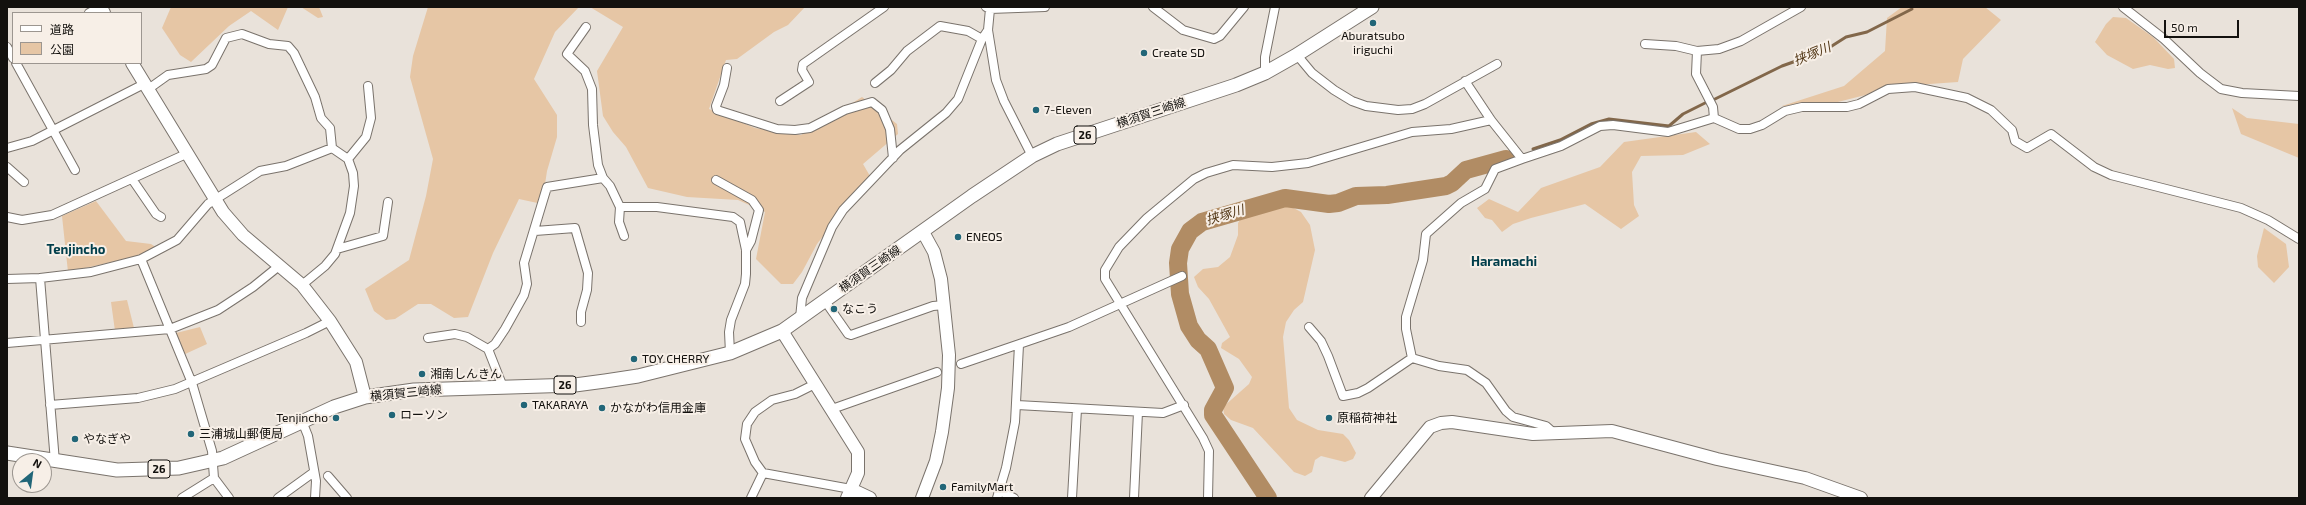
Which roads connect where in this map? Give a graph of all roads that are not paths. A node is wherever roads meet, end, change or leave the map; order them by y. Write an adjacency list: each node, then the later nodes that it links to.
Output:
1 (100, 7): 11 (street)
2 (884, 7): 28 (street)
3 (1045, 7): 10 (street)
4 (1154, 7): 5 (street)
5 (1244, 7)
6 (1275, 7): 22 (street)
7 (1372, 7): 17 (main road, 横須賀三崎線 / 26)
8 (1801, 7): 16 (street)
9 (2123, 7): 27 (street)
10 (988, 8): 13 (street)
11 (91, 12)
12 (586, 27): 41 (street)
13 (988, 30): 14 (street); 35 (street)
14 (982, 39): 24 (street); 36 (street)
15 (1644, 44): 16 (street)
16 (1697, 51): 29 (street)
17 (1297, 55): 22 (main road, 横須賀三崎線 / 26); 23 (street)
18 (17, 64): 31 (street)
19 (133, 64): 26 (street)
20 (1497, 64): 23 (street)
21 (727, 68): 36 (street)
22 (1265, 73): 35 (main road, 横須賀三崎線 / 26)
23 (1465, 81): 30 (street)
24 (875, 83)
25 (368, 86): 37 (street)
26 (146, 87): 31 (street); 33 (street); 34 (street)
27 (2299, 96)
28 (780, 101)
29 (1714, 118): 38 (street); 53 (street)
30 (1491, 120): 38 (street); 64 (street)
31 (52, 132): 32 (street); 40 (street)
32 (7, 148)
33 (332, 148): 37 (street); 45 (street)
34 (186, 154): 42 (street); 45 (street)
35 (1032, 156): 51 (main road, 横須賀三崎線 / 26)
36 (893, 158): 65 (street)
37 (348, 159): 54 (street)
38 (1522, 159): 77 (street)
39 (7, 166): 44 (street)
40 (75, 170)
41 (603, 178): 47 (street); 50 (street)
42 (132, 179): 48 (street); 49 (street)
43 (716, 180): 55 (street)
44 (24, 182)
45 (214, 200): 56 (street); 57 (street)
46 (388, 202): 54 (street)
47 (620, 207): 52 (street); 55 (street)
48 (7, 217)
49 (161, 217)
50 (535, 231): 67 (street); 75 (street)
51 (923, 232): 62 (main road, 横須賀三崎線 / 26); 63 (street)
52 (624, 236)
53 (2299, 239)
54 (337, 249): 61 (street)
55 (746, 250): 76 (street)
56 (141, 259): 58 (street); 69 (street)
57 (279, 266): 61 (street); 69 (street)
58 (40, 278): 60 (street); 72 (street)
59 (1179, 278): 64 (street)
60 (7, 279)
61 (302, 285): 66 (street)
62 (825, 301): 63 (street); 65 (main road, 横須賀三崎線 / 26)
63 (945, 305): 108 (street)
64 (1120, 305): 74 (street); 86 (street)
65 (800, 318): 70 (main road, 横須賀三崎線 / 26)
66 (330, 321): 80 (street); 83 (street)
67 (581, 322)
68 (1309, 327): 77 (street)
69 (170, 329): 72 (street); 80 (street)
70 (782, 332): 76 (main road, 横須賀三崎線 / 26); 81 (street)
71 (428, 338): 75 (street)
72 (45, 340): 73 (street); 84 (street)
73 (7, 343)
74 (1019, 346): 78 (street); 85 (street)
75 (488, 349): 82 (street)
76 (730, 353): 82 (main road, 横須賀三崎線 / 26)
77 (1412, 358): 91 (street)
78 (961, 364)
79 (936, 372): 87 (street)
80 (192, 383): 84 (street); 93 (street)
81 (815, 384): 87 (street); 96 (street)
82 (503, 387): 83 (main road, 横須賀三崎線 / 26)
83 (365, 397): 90 (main road, 横須賀三崎線 / 26)
84 (50, 405): 94 (street)
85 (1017, 405): 88 (street); 100 (street)
86 (1184, 406): 89 (street); 112 (street)
87 (832, 409): 99 (street)
88 (1077, 409): 89 (street); 110 (street)
89 (1138, 412): 111 (street)
90 (302, 421): 93 (main road, 横須賀三崎線 / 26); 95 (street)
91 (1555, 434): 113 (street); 114 (street)
92 (7, 453): 94 (main road, 横須賀三崎線 / 26)
93 (214, 461): 94 (main road, 横須賀三崎線 / 26); 98 (street)
94 (55, 462)
95 (314, 472): 103 (street); 104 (street)
96 (763, 473): 99 (street); 106 (street)
97 (328, 476): 105 (street)
98 (214, 478): 101 (street); 102 (street)
99 (849, 493): 107 (street)
100 (999, 494): 109 (street)
101 (182, 498)
102 (229, 498)
103 (278, 498)
104 (315, 498)
105 (347, 498)
106 (751, 498)
107 (870, 498)
108 (922, 498)
109 (1014, 498)
110 (1072, 498)
111 (1134, 498)
112 (1208, 498)
113 (1371, 498)
114 (1861, 498)

